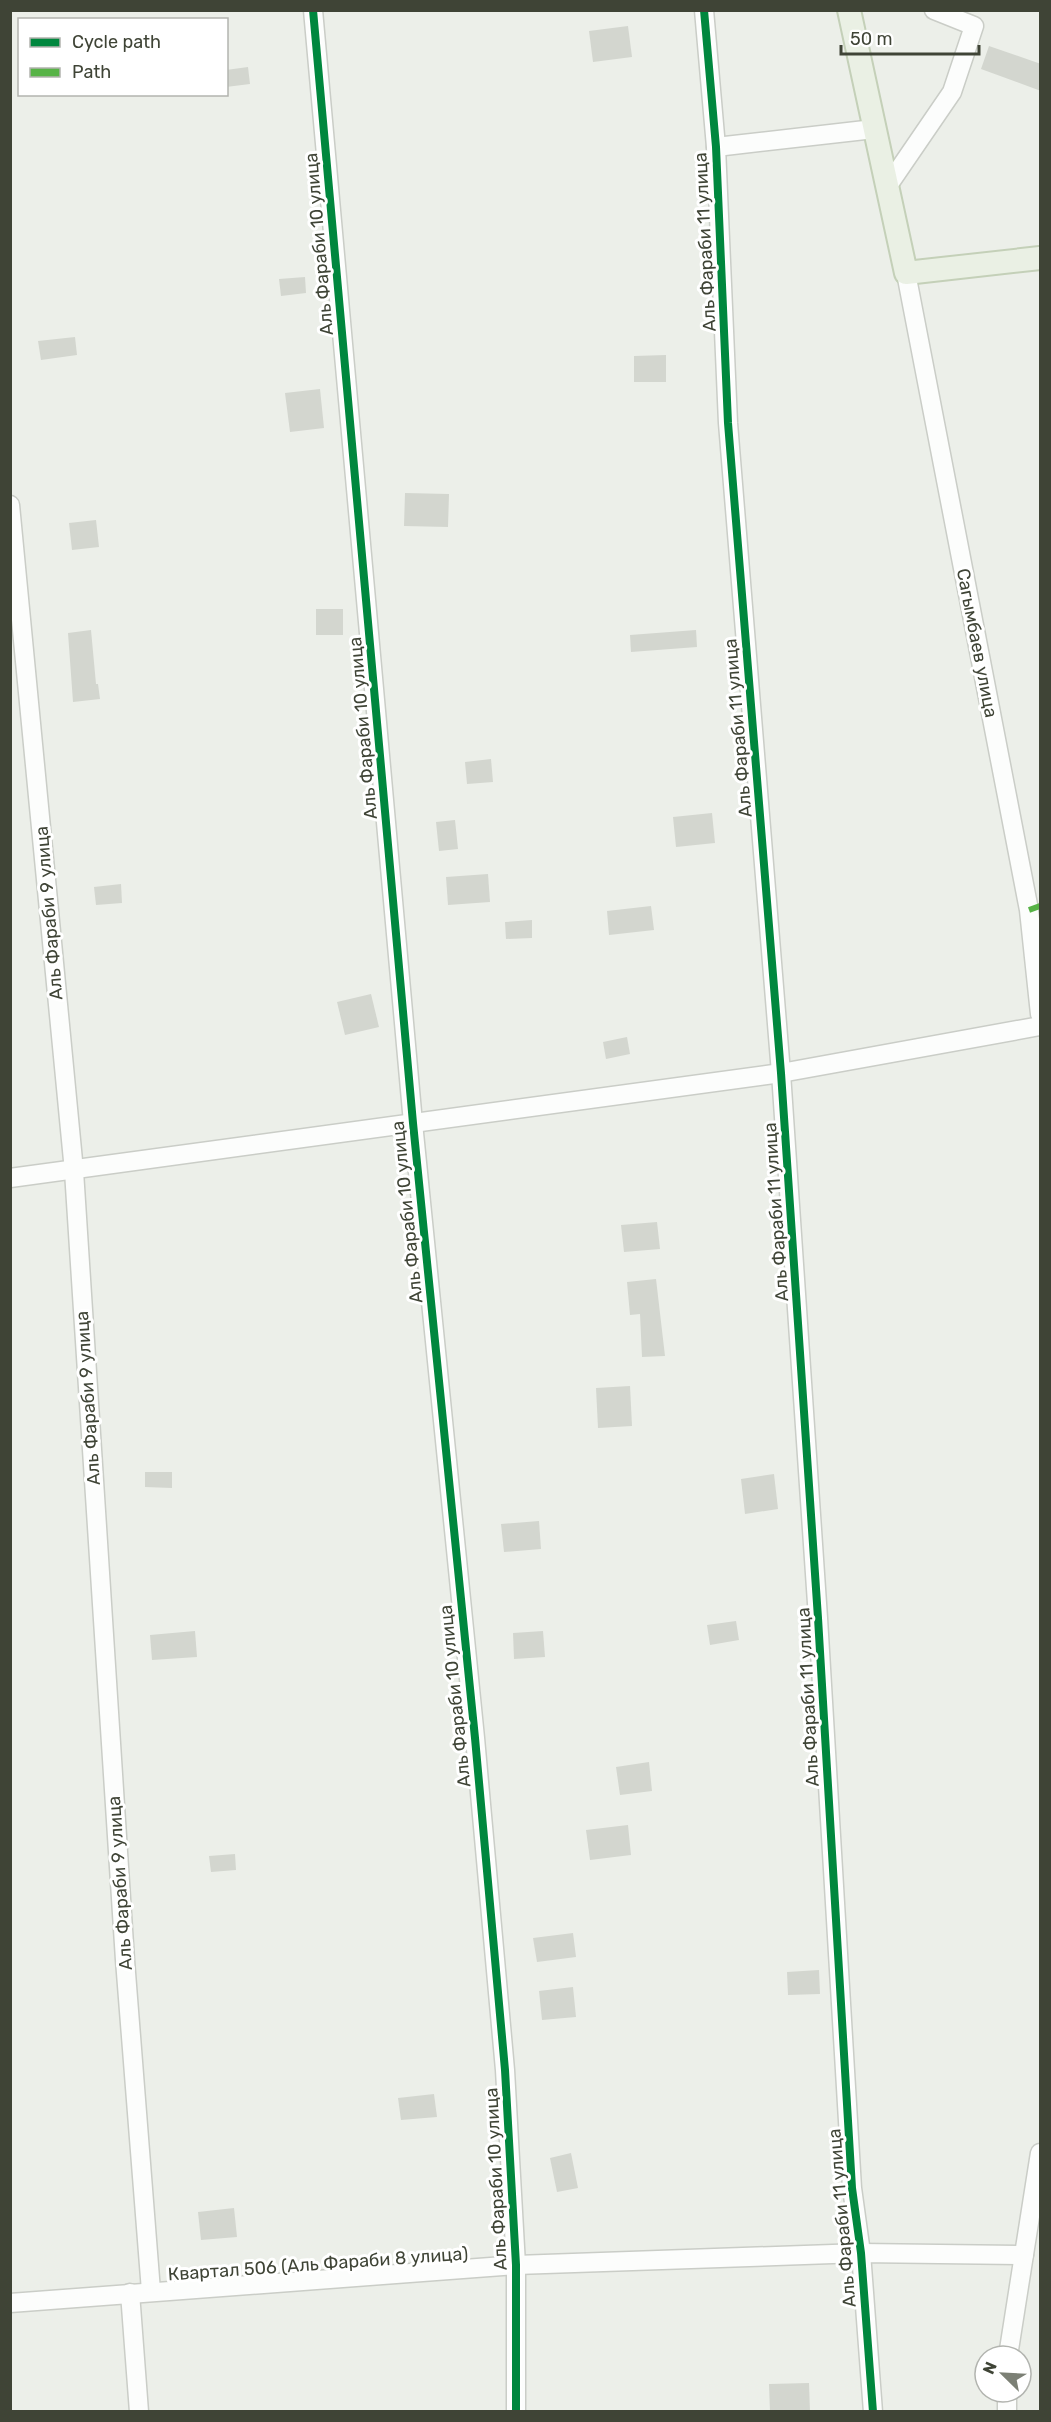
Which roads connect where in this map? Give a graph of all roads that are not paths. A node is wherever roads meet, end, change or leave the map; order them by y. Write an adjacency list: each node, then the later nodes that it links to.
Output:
1 (313, 10): 14 (street, Аль Фараби 10 улица)
2 (704, 10): 6 (street, Аль Фараби 11 улица)
3 (849, 10): 5 (main road)
4 (934, 10): 7 (street)
5 (874, 129): 6 (street); 7 (main road)
6 (716, 147): 13 (street, Аль Фараби 11 улица)
7 (887, 187): 9 (main road)
8 (1041, 258): 9 (main road)
9 (906, 273): 11 (street, Сагымбаев улица)
10 (10, 505): 15 (street, Аль Фараби 9 улица)
11 (1041, 1014)
12 (1041, 1026): 13 (street)
13 (782, 1073): 14 (street); 18 (street, Аль Фараби 11 улица)
14 (413, 1123): 15 (street); 20 (street, Аль Фараби 10 улица)
15 (74, 1171): 16 (street); 21 (street, Аль Фараби 9 улица)
16 (10, 1178)
17 (1041, 2153): 19 (street)
18 (861, 2253): 19 (street, Квартал 506 (Аль Фараби 8 улица)); 20 (street, Квартал 506 (Аль Фараби 8 улица)); 27 (street, Аль Фараби 11 улица)
19 (1024, 2256): 24 (street)
20 (516, 2265): 21 (street, Квартал 506 (Аль Фараби 8 улица)); 26 (street, Аль Фараби 10 улица)
21 (151, 2291): 22 (street, Квартал 506 (Аль Фараби 8 улица))
22 (130, 2293): 23 (street, Квартал 506 (Аль Фараби 8 улица)); 25 (street)
23 (10, 2303)
24 (1010, 2344)
25 (139, 2412)
26 (516, 2412)
27 (873, 2412)

